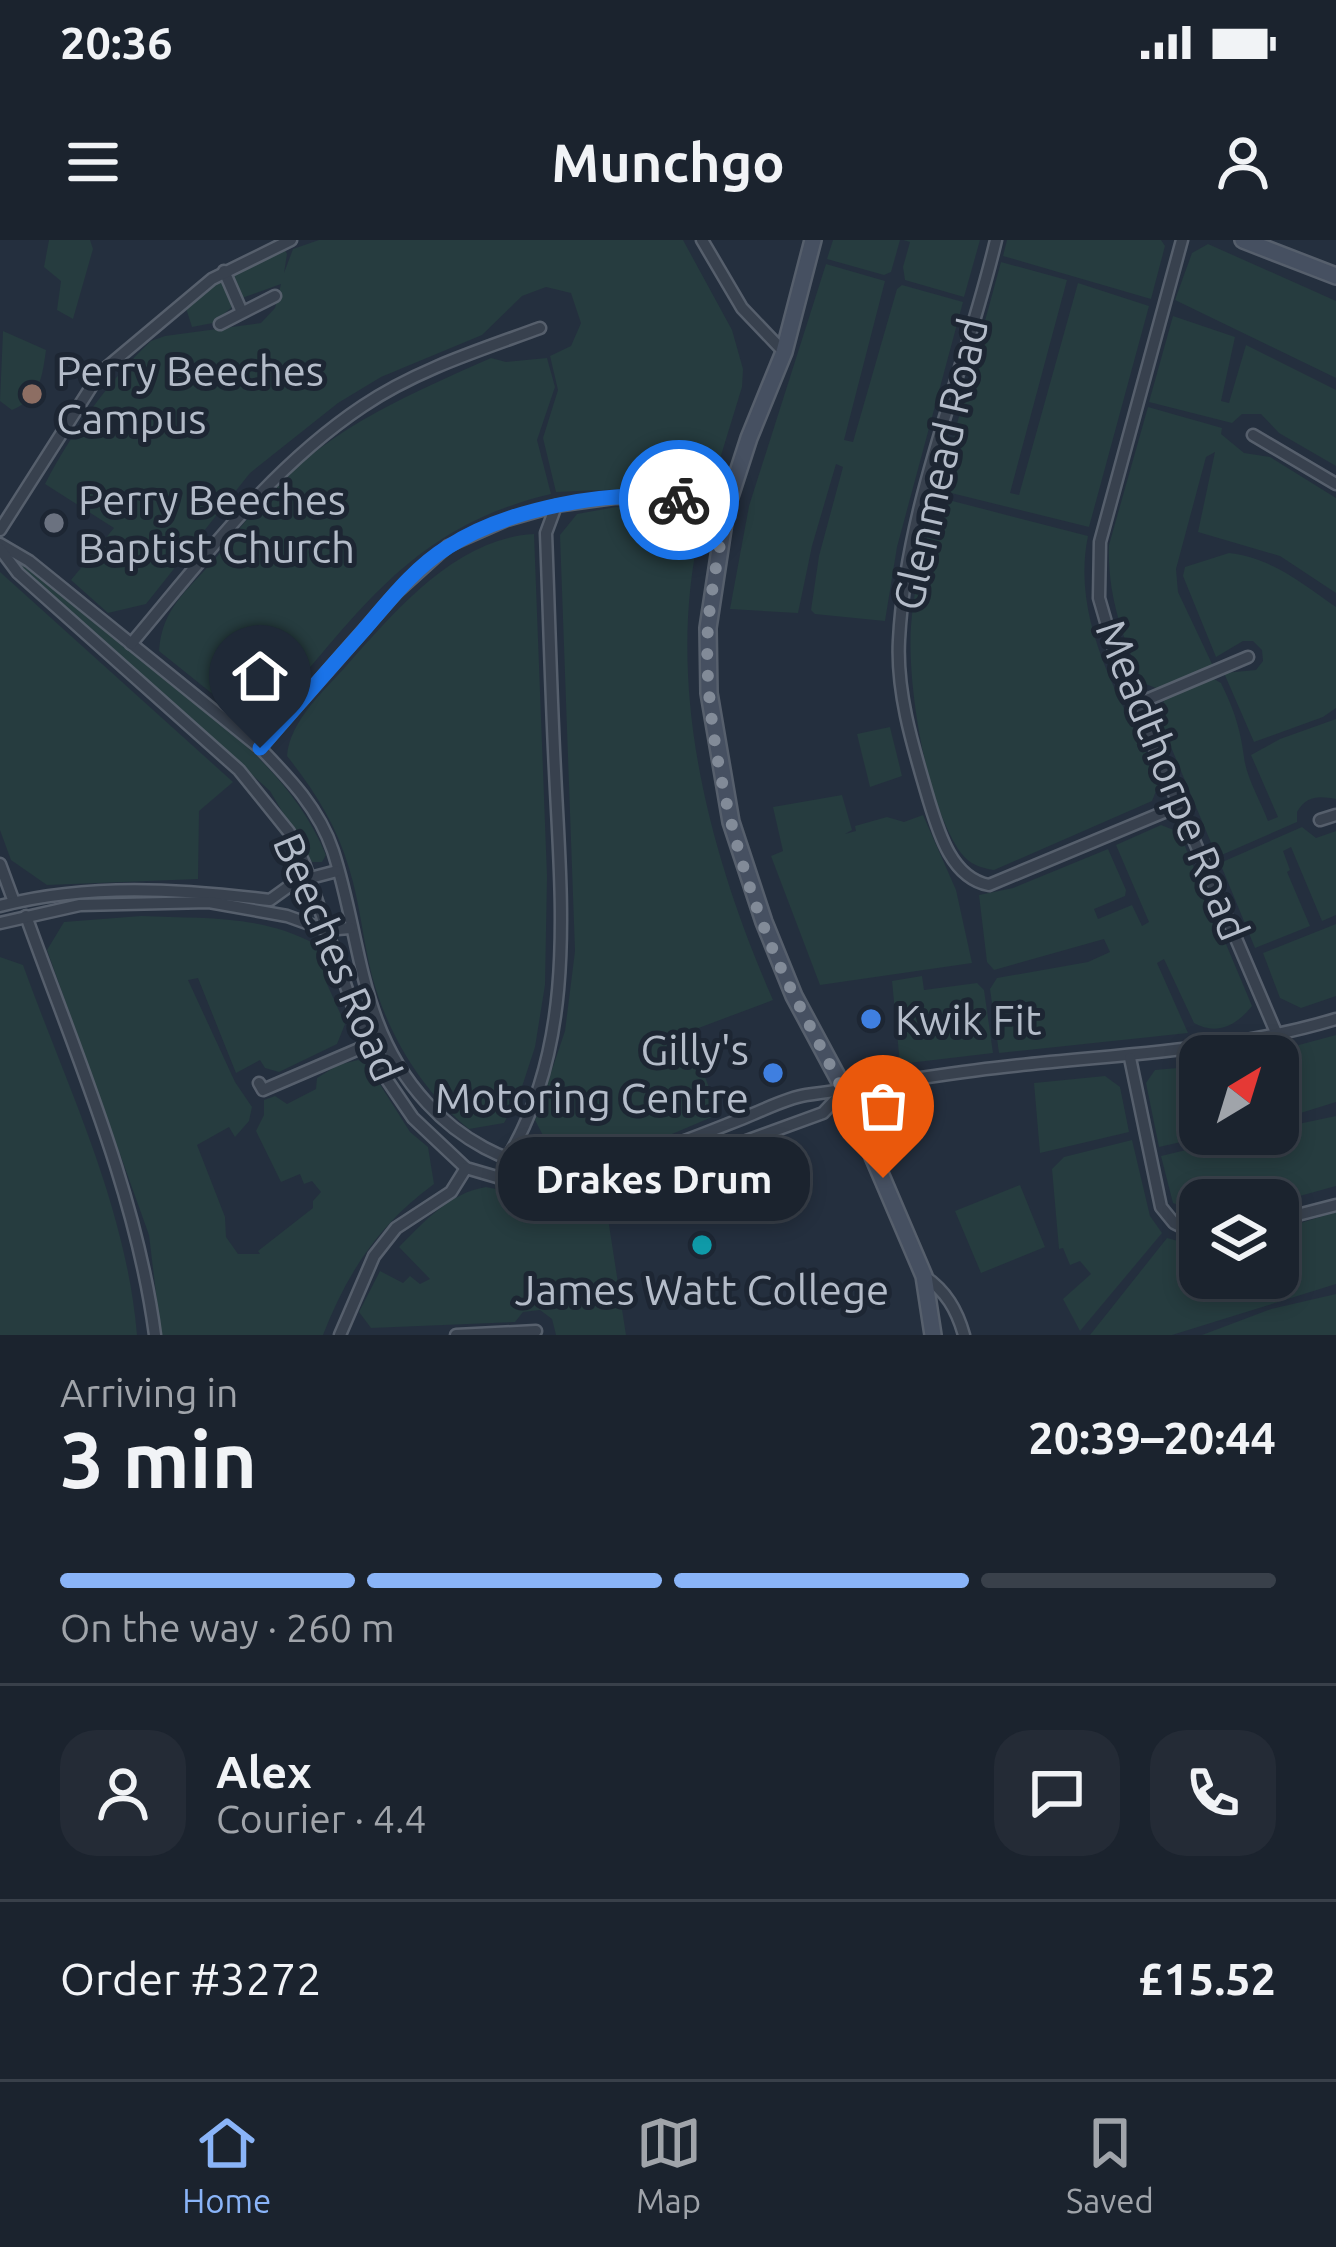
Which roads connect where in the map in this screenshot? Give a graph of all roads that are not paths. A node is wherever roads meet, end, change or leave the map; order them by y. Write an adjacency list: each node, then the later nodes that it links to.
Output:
1 (291, 240): 7 (street)
2 (702, 240): 13 (street)
3 (813, 240): 13 (street)
4 (996, 240): 24 (street, Glenmead Road)
5 (1182, 240): 22 (street, Meadthorpe Road)
6 (1243, 240): 8 (street)
7 (224, 271): 10 (street); 18 (street)
8 (1336, 276)
9 (275, 296): 10 (street)
10 (241, 310): 11 (street)
11 (220, 324)
12 (540, 328): 20 (street)
13 (784, 352): 17 (street)
14 (1253, 435): 15 (street)
15 (1336, 484)
16 (556, 506): 17 (street); 23 (street); 44 (street)
17 (726, 509): 43 (street)
18 (0, 530)
19 (0, 547): 20 (street, Beeches Road); 29 (street, Beeches Road)
20 (131, 644): 23 (street, Beeches Road)
21 (1248, 657): 22 (street)
22 (1137, 704): 24 (street, Meadthorpe Road)
23 (260, 748): 28 (street, Beeches Road)
24 (1181, 805): 37 (street, Meadthorpe Road)
25 (1336, 815): 26 (street)
26 (1319, 820)
27 (0, 864): 30 (street)
28 (337, 871): 29 (street); 34 (street, Beeches Road)
29 (309, 877): 30 (street); 35 (street, Beeches Road)
30 (14, 902): 31 (street)
31 (0, 906)
32 (26, 916): 33 (street); 35 (street); 51 (street)
33 (0, 923)
34 (350, 928): 35 (street); 44 (street, Beeches Road)
35 (326, 930): 39 (street, Beeches Road)
36 (1336, 1019): 38 (street)
37 (1277, 1035)
38 (1284, 1035)
39 (368, 1045): 42 (street); 45 (street, Beeches Road)
40 (1179, 1051): 41 (street)
41 (1130, 1058): 43 (street); 48 (street)
42 (259, 1083)
43 (845, 1091): 44 (street, Beeches Road); 45 (street, Beeches Road); 49 (street)
44 (508, 1157)
45 (466, 1168): 52 (street)
46 (1336, 1204): 47 (street)
47 (1299, 1214)
48 (1179, 1226)
49 (924, 1276): 54 (street); 55 (street)
50 (536, 1331): 53 (street)
51 (155, 1335)
52 (340, 1335)
53 (456, 1335)
54 (933, 1335)
55 (964, 1335)

